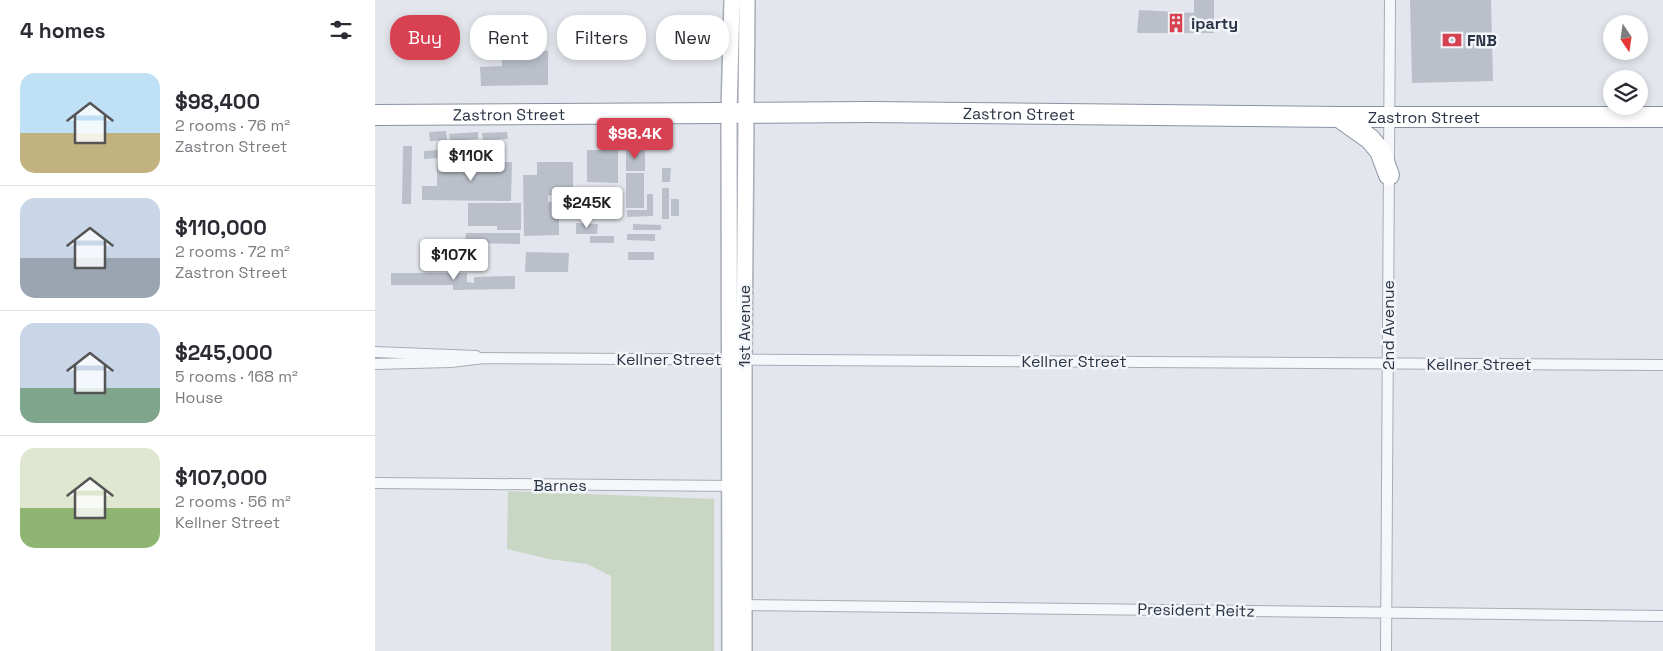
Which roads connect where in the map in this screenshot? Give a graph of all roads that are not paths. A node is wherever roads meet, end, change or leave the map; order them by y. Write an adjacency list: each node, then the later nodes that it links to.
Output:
1 (732, 0): 4 (street, 1st Avenue)
2 (747, 0): 4 (street, 1st Avenue)
3 (1390, 0): 6 (street, 2nd Avenue)
4 (738, 112): 5 (highway, Zastron Street); 7 (highway, Zastron Street); 12 (street, 1st Avenue); 13 (street, 1st Avenue)
5 (375, 115)
6 (1389, 116): 7 (highway, Zastron Street); 8 (highway, Zastron Street); 9 (street, 2nd Avenue)
7 (1339, 117): 9 (highway)
8 (1663, 117)
9 (1389, 176): 14 (street, 2nd Avenue)
10 (375, 352): 11 (street, Kellner Street)
11 (484, 358): 12 (street, Kellner Street); 15 (street, Kellner Street)
12 (729, 359): 13 (street, Kellner Street); 18 (street, 1st Avenue)
13 (744, 359): 14 (street, Kellner Street); 18 (street, 1st Avenue)
14 (1388, 363): 16 (street, Kellner Street); 20 (street, 2nd Avenue)
15 (375, 364)
16 (1663, 365)
17 (375, 484): 18 (street, Barnes)
18 (738, 485): 19 (street, 1st Avenue)
19 (737, 605): 20 (street, President Reitz); 22 (street, 1st Avenue); 23 (street, 1st Avenue)
20 (1387, 613): 21 (street, President Reitz); 24 (street, 2nd Avenue)
21 (1663, 616)
22 (730, 651)
23 (744, 651)
24 (1386, 651)

